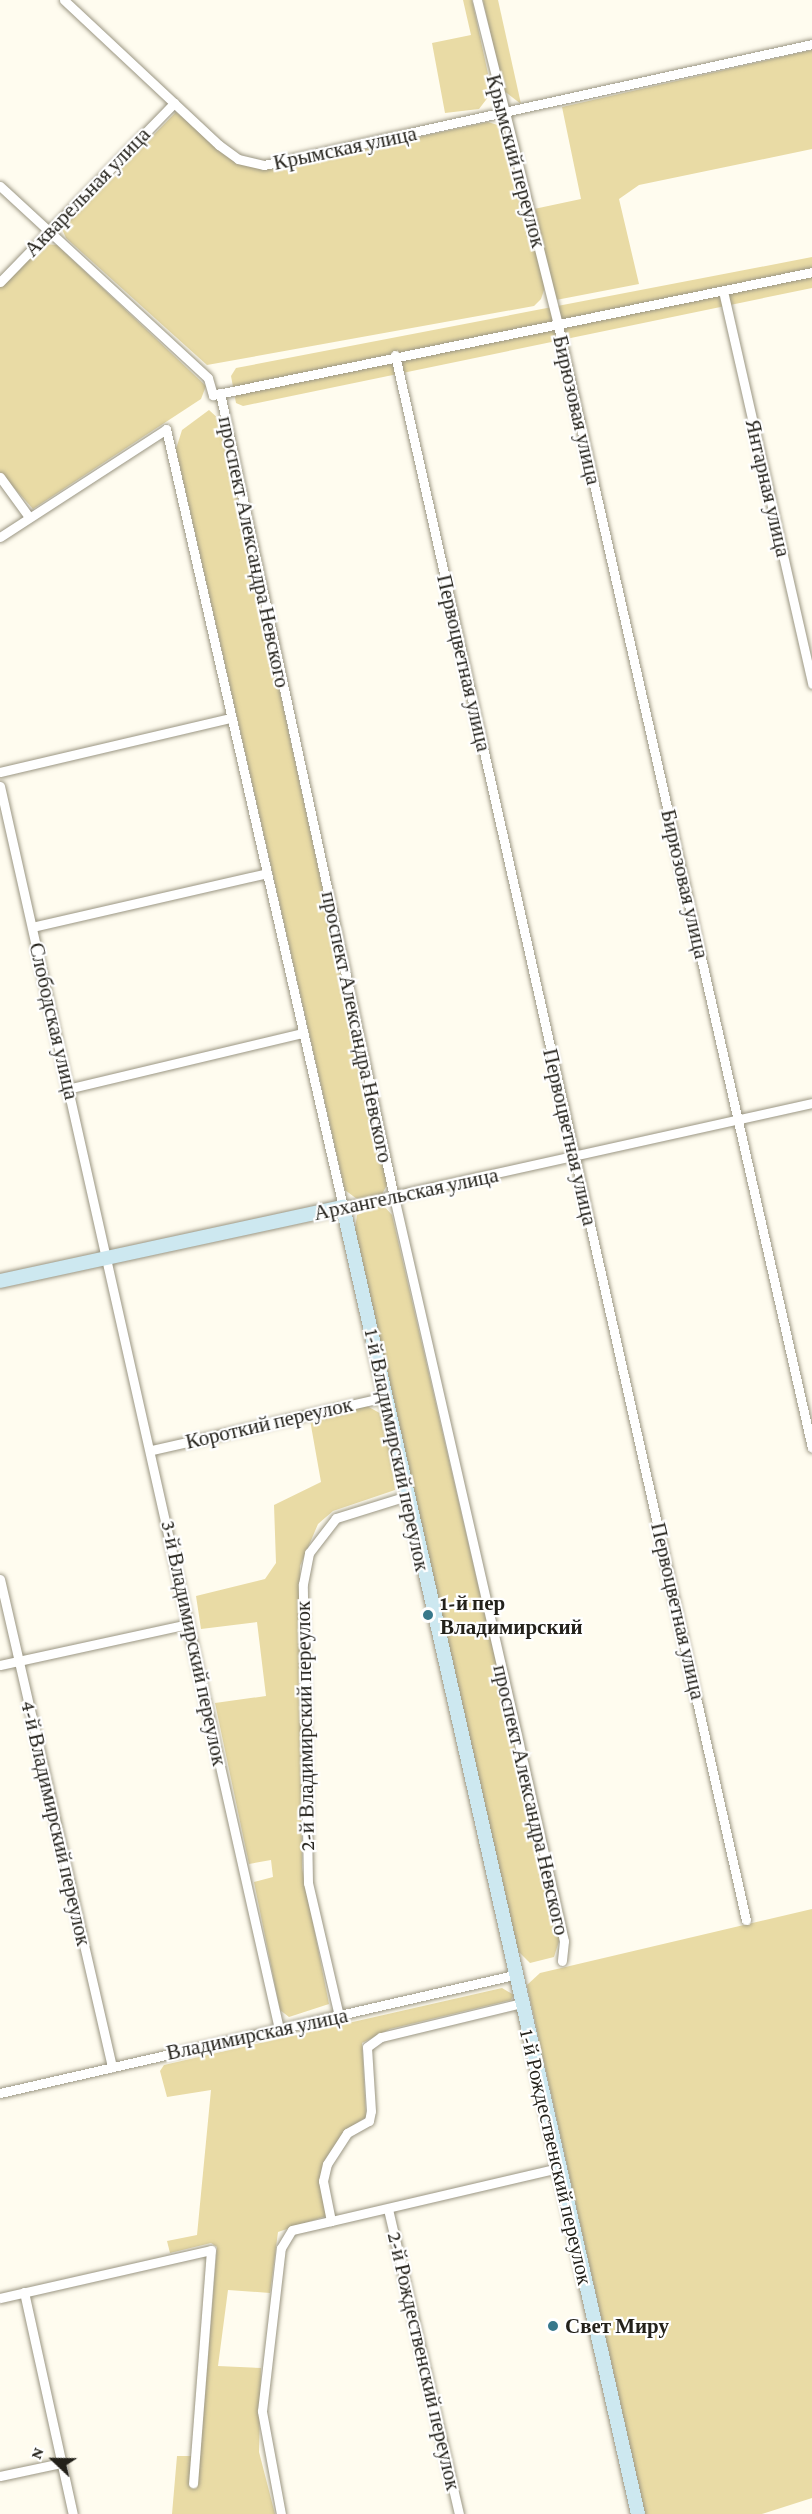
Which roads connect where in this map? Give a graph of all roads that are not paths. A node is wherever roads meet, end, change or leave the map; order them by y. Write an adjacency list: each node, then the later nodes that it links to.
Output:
1 (64, 0): 4 (street, Крымская улица)
2 (477, 0): 5 (street, Крымский переулок)
3 (812, 44): 5 (street, Крымская улица)
4 (174, 103): 5 (street, Крымская улица); 7 (street, Акварельная улица)
5 (506, 113): 11 (street, Крымский переулок)
6 (0, 186): 7 (street, проспект Александра Невского)
7 (50, 231): 9 (street, Акварельная улица); 13 (street, проспект Александра Невского)
8 (812, 272): 10 (street)
9 (0, 282)
10 (723, 291): 11 (street); 17 (street, Янтарная улица)
11 (557, 321): 12 (street); 26 (street, Бирюзовая улица)
12 (395, 355): 13 (street); 27 (street, Первоцветная улица)
13 (220, 393): 28 (street, проспект Александра Невского)
14 (0, 477): 15 (street)
15 (29, 516): 16 (street); 18 (street)
16 (0, 537)
17 (812, 684)
18 (231, 718): 19 (street); 21 (street)
19 (0, 772)
20 (0, 786): 22 (street, Слободская улица)
21 (264, 874): 22 (street); 23 (street)
22 (32, 927): 24 (street, Слободская улица)
23 (301, 1033): 24 (street); 29 (street)
24 (71, 1088): 30 (street, Слободская улица)
25 (812, 1103): 26 (street, Архангельская улица)
26 (738, 1119): 27 (street, Архангельская улица); 33 (street, Бирюзовая улица)
27 (575, 1157): 28 (street, Архангельская улица); 40 (street, Первоцветная улица)
28 (394, 1197): 29 (street, Архангельская улица); 41 (street, проспект Александра Невского)
29 (343, 1207): 30 (street, Архангельская улица); 32 (street, 1-й Владимирский переулок)
30 (107, 1257): 31 (street, Архангельская улица); 34 (street, 3-й Владимирский переулок)
31 (0, 1281)
32 (386, 1397): 34 (street, Короткий переулок); 35 (street, 1-й Владимирский переулок)
33 (812, 1448)
34 (152, 1449): 37 (street, 3-й Владимирский переулок)
35 (407, 1496): 42 (street, 1-й Владимирский переулок); 44 (street, 2-й Владимирский переулок)
36 (0, 1579): 38 (street, 4-й Владимирский переулок)
37 (188, 1623): 38 (street); 45 (street, 3-й Владимирский переулок)
38 (19, 1661): 39 (street); 46 (street, 4-й Владимирский переулок)
39 (0, 1665)
40 (746, 1920)
41 (562, 1961)
42 (514, 1975): 43 (street, 1-й Рождественский переулок); 44 (street, Владимирская улица)
43 (522, 2003): 48 (street, 1-й Рождественский переулок); 50 (street)
44 (339, 2016): 45 (street, Владимирская улица)
45 (279, 2029): 46 (street, Владимирская улица)
46 (112, 2067): 47 (street, Владимирская улица)
47 (0, 2093)
48 (559, 2168): 49 (street); 59 (street, 1-й Рождественский переулок)
49 (388, 2209): 50 (street); 58 (street, 2-й Рождественский переулок)
50 (331, 2221): 57 (street)
51 (24, 2292): 52 (street); 53 (street); 55 (street)
52 (0, 2298)
53 (61, 2463): 54 (street); 56 (street)
54 (0, 2476)
55 (193, 2483)
56 (73, 2514)
57 (281, 2514)
58 (459, 2514)
59 (638, 2514)

